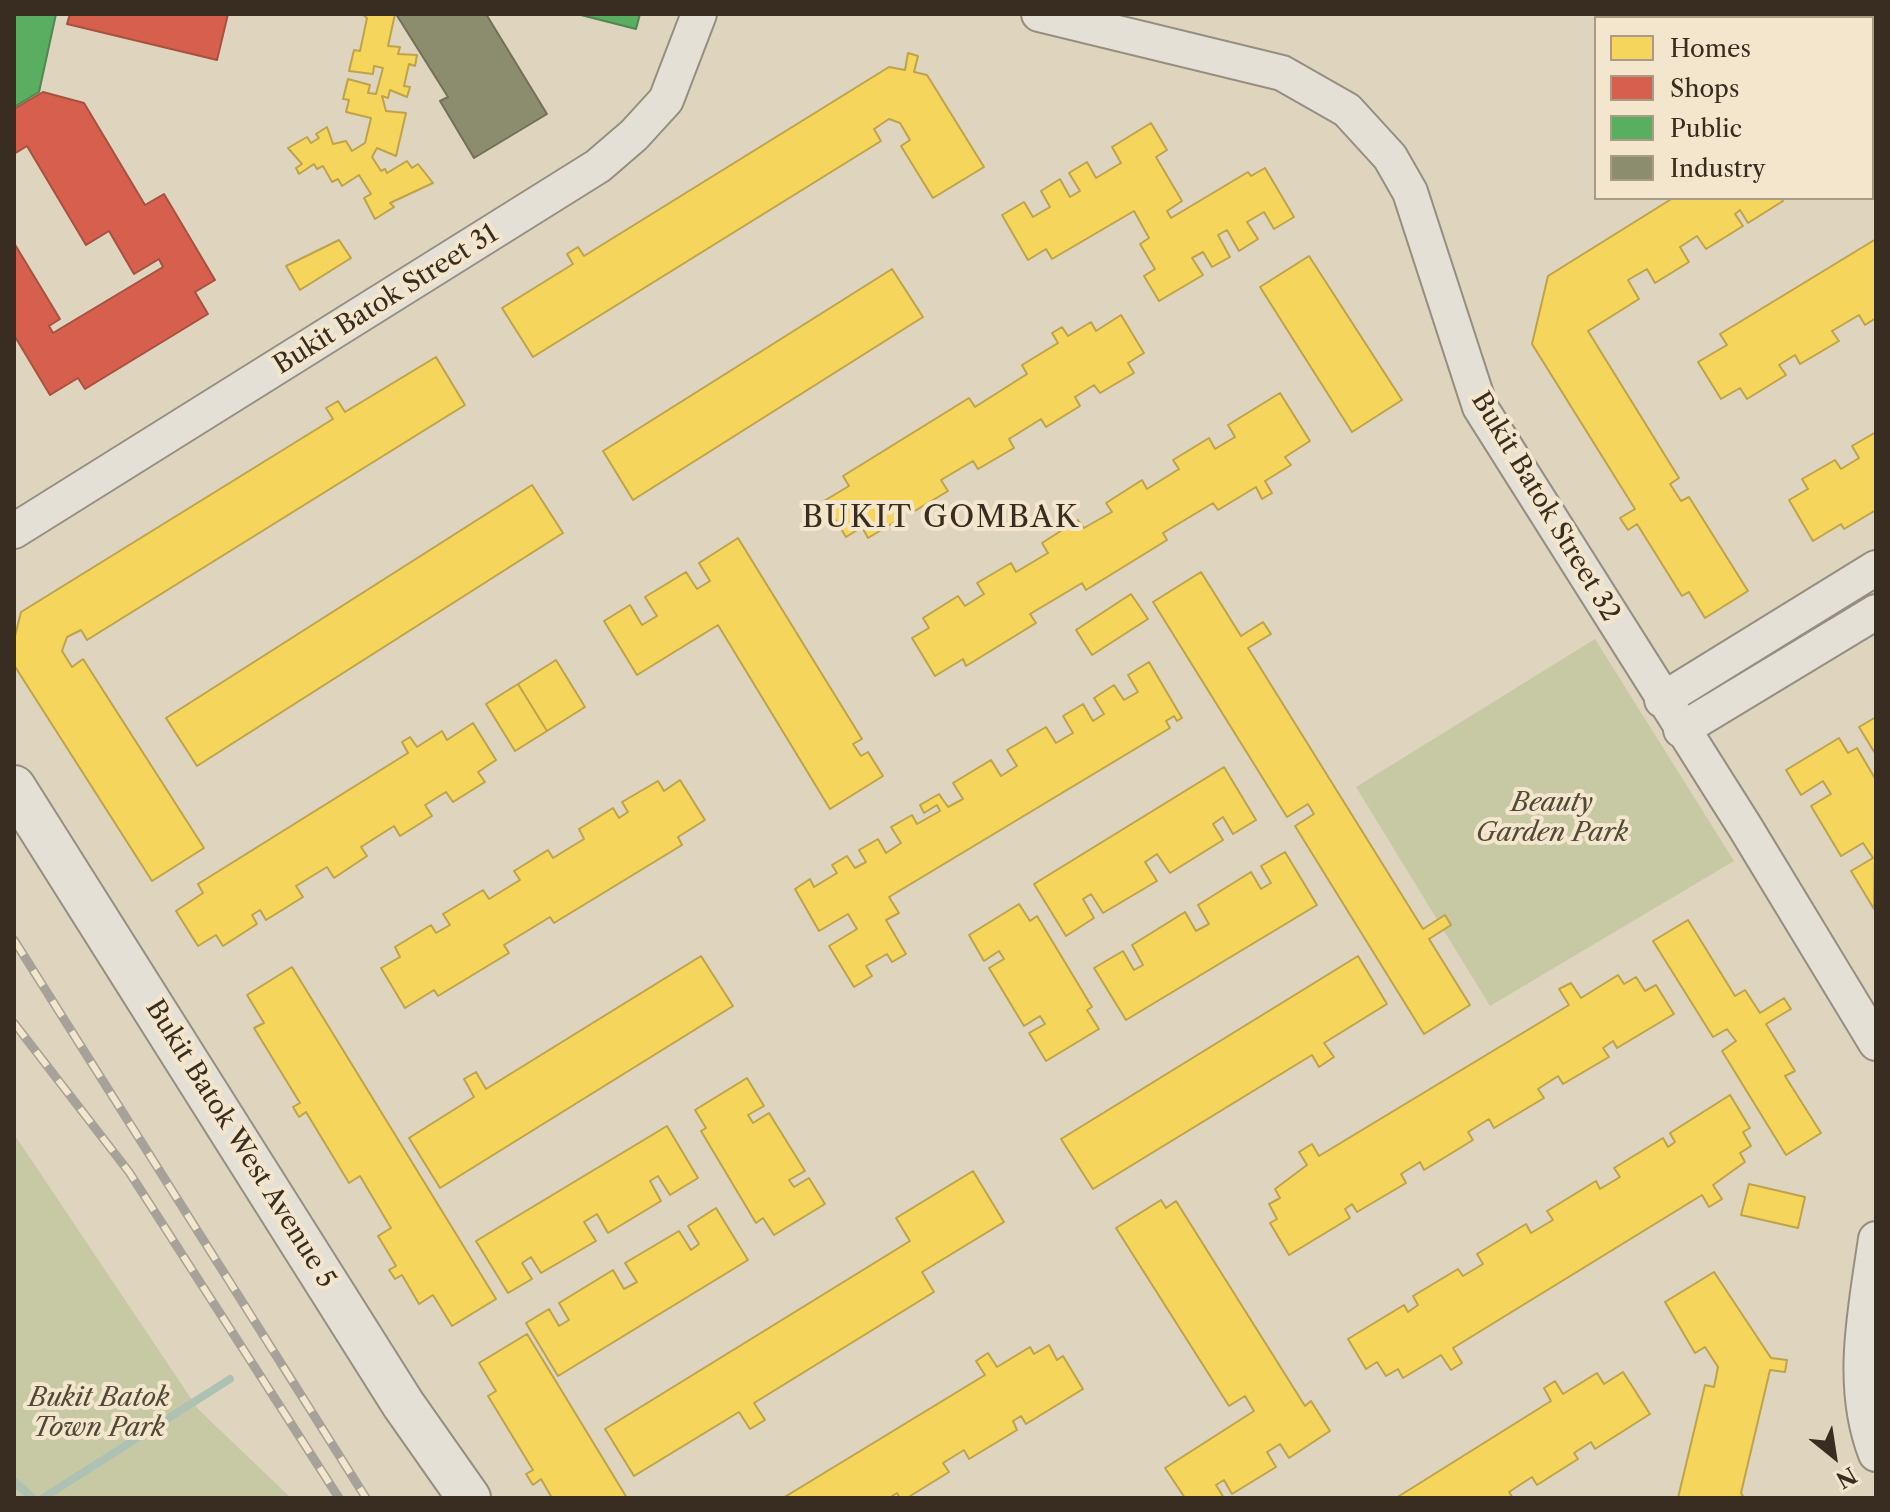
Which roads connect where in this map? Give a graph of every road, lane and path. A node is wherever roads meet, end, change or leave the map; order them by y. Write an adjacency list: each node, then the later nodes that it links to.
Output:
1 (699, 14): 3 (street, Bukit Batok Street 31)
2 (1039, 14): 6 (street, Bukit Batok Street 32)
3 (14, 531)
4 (1876, 568): 6 (street)
5 (1876, 612): 7 (street)
6 (1662, 700): 7 (street, Bukit Batok Street 32)
7 (1681, 730): 10 (street, Bukit Batok Street 32)
8 (14, 787): 14 (street, Bukit Batok West Avenue 5)
9 (14, 835): 13 (street, Bukit Batok West Avenue 5)
10 (1876, 1043)
11 (1876, 1239): 12 (street)
12 (1876, 1454)
13 (434, 1498)
14 (469, 1498)

